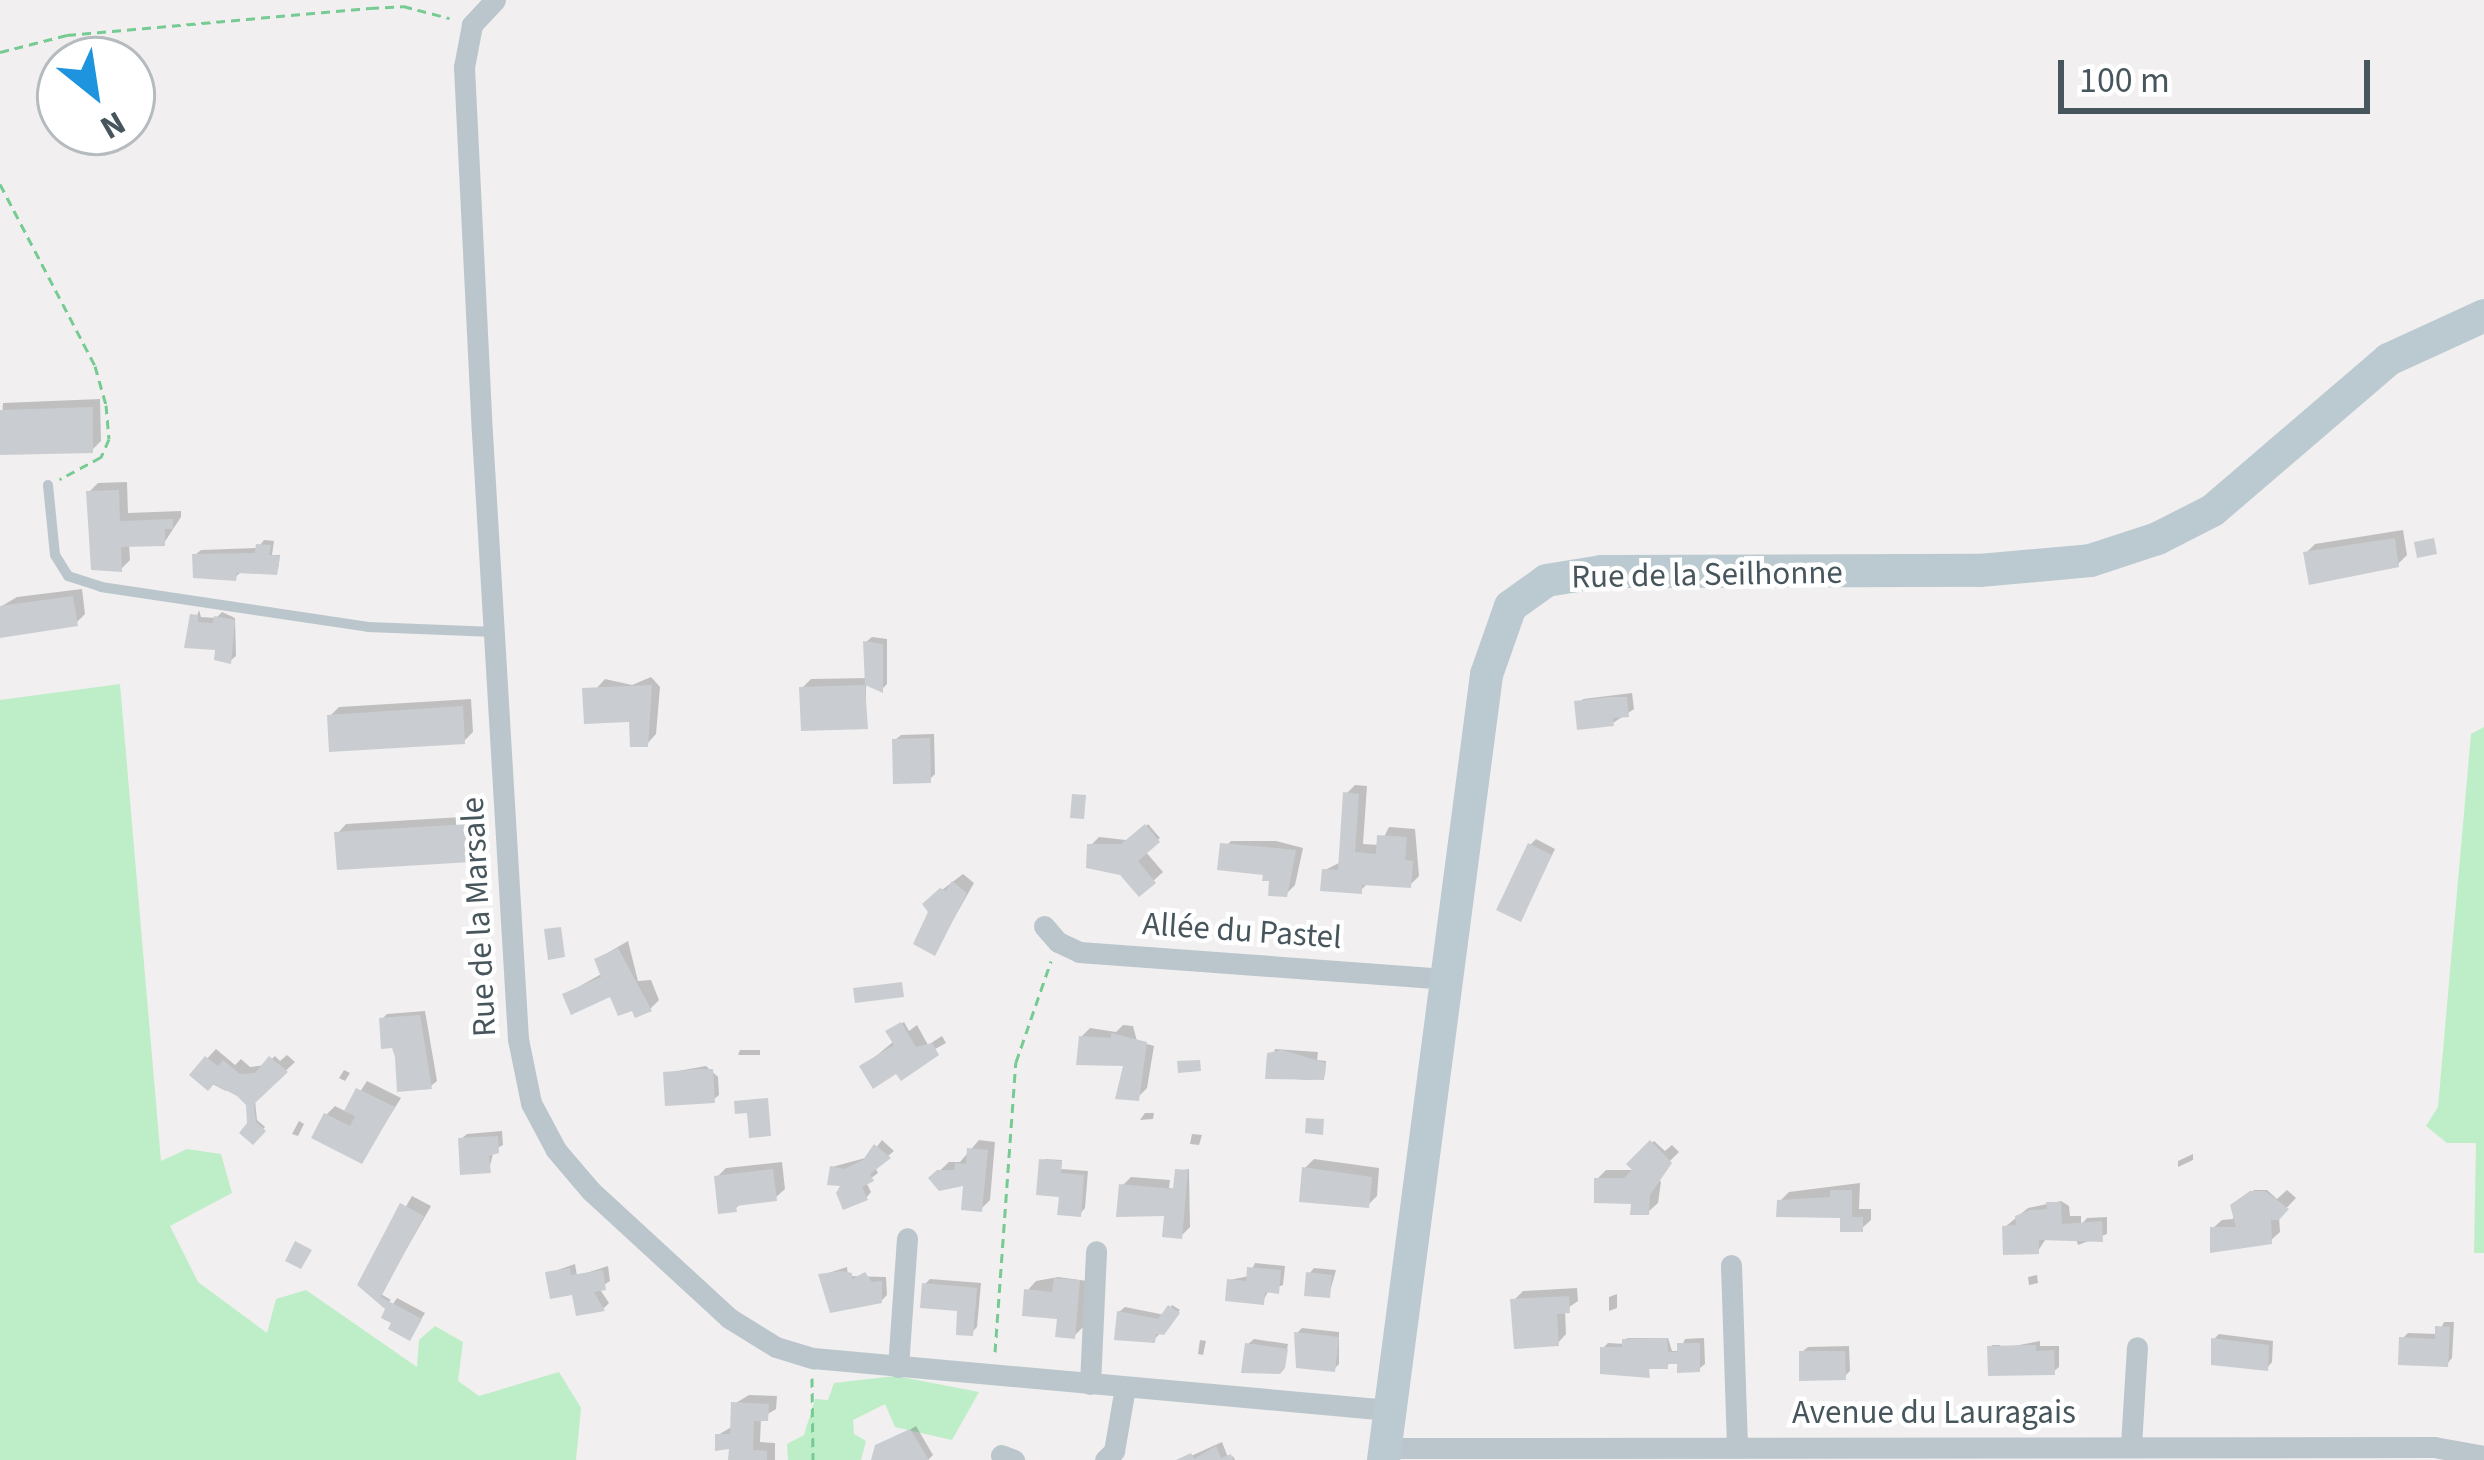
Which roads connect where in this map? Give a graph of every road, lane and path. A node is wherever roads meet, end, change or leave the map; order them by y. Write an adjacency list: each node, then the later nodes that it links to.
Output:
1 (495, 0): 2 (street)
2 (472, 26): 3 (path); 7 (street, Rue de la Marsale)
3 (0, 52)
4 (0, 184): 6 (path)
5 (2484, 315): 9 (street, Rue de la Seilhonne)
6 (48, 485): 7 (lane)
7 (495, 632): 14 (street, Rue de la Marsale)
8 (1051, 934): 9 (street, Allée du Pastel); 16 (path)
9 (1445, 979): 19 (street, Rue de la Seilhonne)
10 (907, 1238): 15 (street)
11 (1096, 1252): 17 (street)
12 (1731, 1265): 21 (street)
13 (2137, 1347): 20 (street)
14 (812, 1358): 15 (street, Rue de la Marsale); 24 (path)
15 (898, 1367): 16 (street, Rue de la Marsale)
16 (993, 1375): 17 (street, Rue de la Marsale)
17 (1090, 1384): 18 (street, Rue de la Marsale)
18 (1125, 1387): 19 (street, Rue de la Marsale); 25 (street)
19 (1389, 1411): 22 (street, Rue de la Seilhonne)
20 (2132, 1445): 21 (street, Avenue du Lauragais); 23 (street, Avenue du Lauragais)
21 (1737, 1447): 22 (street, Avenue du Lauragais)
22 (1383, 1454)
23 (2484, 1456)
24 (813, 1460)
25 (1105, 1460)

